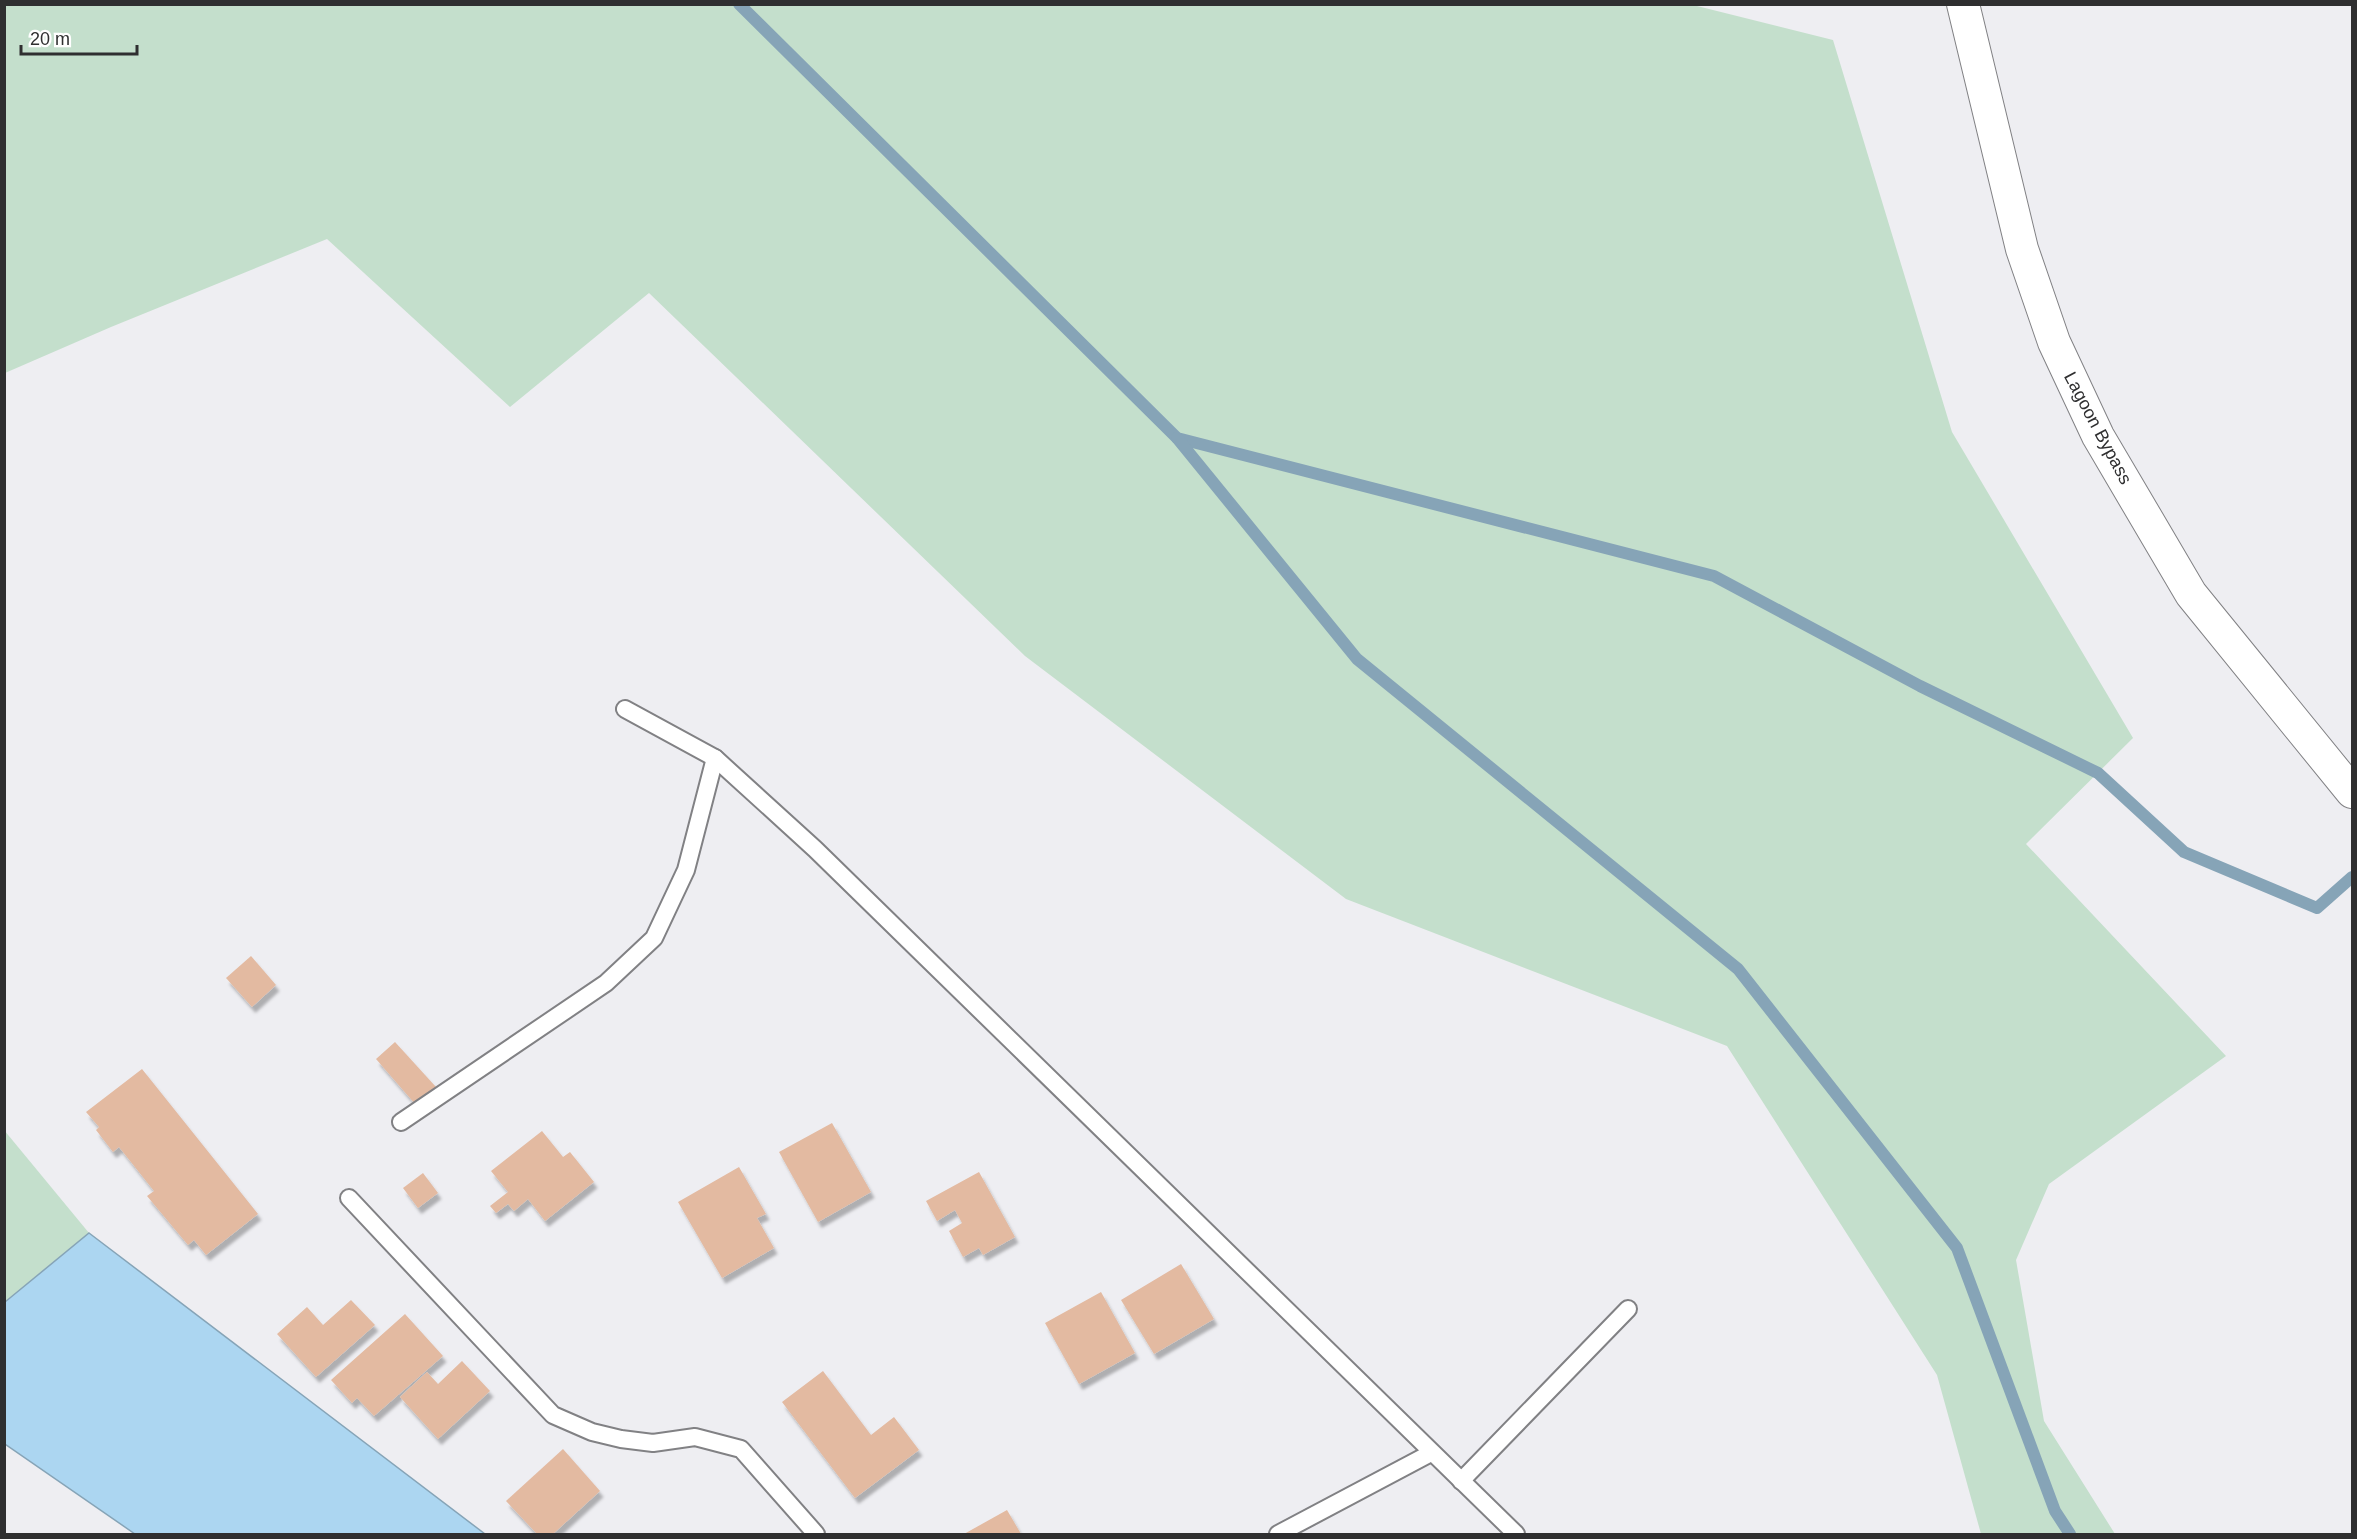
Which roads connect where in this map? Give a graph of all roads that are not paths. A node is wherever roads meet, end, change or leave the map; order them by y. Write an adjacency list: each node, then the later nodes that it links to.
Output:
1 (1963, 4): 4 (street, Lagoon Bypass)
2 (624, 709): 3 (lane)
3 (715, 758): 5 (lane); 8 (lane)
4 (2352, 792)
5 (401, 1122)
6 (349, 1198): 10 (lane)
7 (1628, 1309): 9 (lane)
8 (1431, 1453): 9 (lane); 11 (lane)
9 (1461, 1481): 12 (lane)
10 (816, 1534)
11 (1278, 1534)
12 (1516, 1534)

